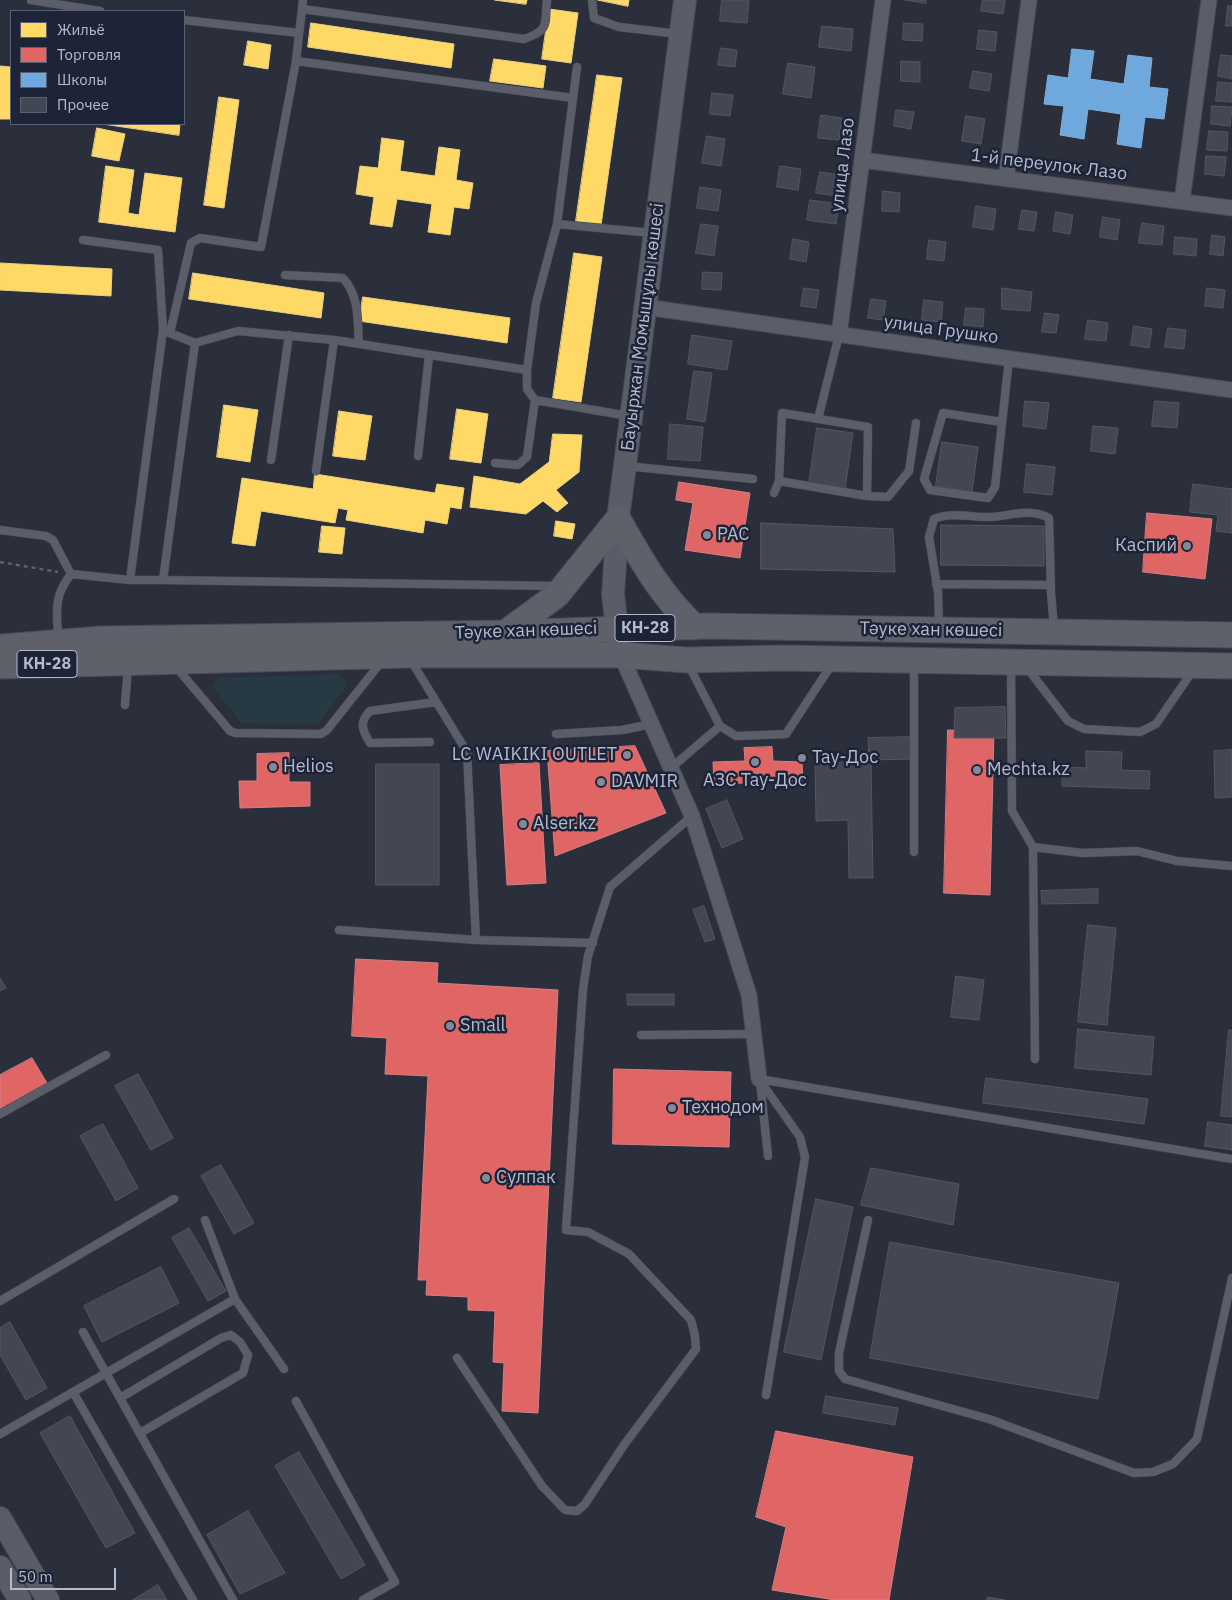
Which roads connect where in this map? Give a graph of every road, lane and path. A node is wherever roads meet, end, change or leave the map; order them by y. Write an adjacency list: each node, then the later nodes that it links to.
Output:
1 (31, 0): 10 (lane)
2 (303, 0): 9 (lane)
3 (547, 0): 9 (lane)
4 (592, 0): 13 (lane)
5 (685, 0): 13 (street, Бауыржан Момышұлы көшесі)
6 (883, 0): 17 (street, улица Лазо)
7 (1029, 0): 18 (street)
8 (1209, 0): 19 (street)
9 (302, 9): 12 (lane)
10 (94, 10)
11 (185, 20): 12 (lane)
12 (299, 33): 14 (lane)
13 (681, 34): 22 (street, Бауыржан Момышұлы көшесі)
14 (296, 62): 16 (lane); 26 (lane)
15 (577, 67): 16 (lane)
16 (573, 98): 21 (lane)
17 (862, 160): 18 (street, 1-й переулок Лазо); 27 (street, улица Лазо)
18 (1006, 179): 19 (street, 1-й переулок Лазо)
19 (1182, 201): 20 (street, 1-й переулок Лазо)
20 (1232, 208)
21 (557, 224): 22 (lane); 34 (lane)
22 (655, 234): 25 (street, Бауыржан Момышұлы көшесі)
23 (83, 240): 26 (lane)
24 (286, 275): 31 (lane)
25 (645, 307): 27 (street, улица Грушко); 37 (street, Бауыржан Момышұлы көшесі)
26 (167, 332): 30 (lane); 54 (lane)
27 (839, 335): 33 (street, улица Грушко); 38 (lane)
28 (289, 336): 29 (lane); 30 (lane); 42 (lane)
29 (334, 340): 31 (lane); 45 (lane)
30 (196, 343): 55 (lane)
31 (359, 344): 32 (lane)
32 (429, 356): 34 (lane); 41 (lane)
33 (1009, 359): 35 (street, улица Грушко); 39 (lane)
34 (526, 370): 36 (lane)
35 (1232, 390)
36 (535, 400): 37 (lane); 43 (lane)
37 (631, 417): 44 (street, Бауыржан Момышұлы көшесі)
38 (818, 419): 47 (lane); 49 (lane)
39 (1002, 422): 39 (lane)
40 (916, 424): 49 (lane)
41 (418, 456)
42 (271, 460)
43 (495, 463)
44 (625, 466): 46 (lane); 50 (street, Бауыржан Момышұлы көшесі)
45 (316, 471)
46 (754, 479)
47 (779, 481): 48 (lane); 49 (lane)
48 (774, 493)
49 (867, 496)
50 (618, 519): 58 (main road); 59 (main road); 60 (street, Бауыржан Момышұлы көшесі)
51 (0, 530): 53 (lane)
52 (0, 562): 53 (path)
53 (71, 574): 54 (lane); 65 (lane)
54 (130, 580): 55 (lane)
55 (163, 580): 58 (lane)
56 (936, 584): 57 (lane); 57 (lane); 61 (lane)
57 (1051, 585): 62 (lane)
58 (564, 586): 63 (main road)
59 (694, 627): 60 (main road, Тәуке хан көшесі / КН-28); 61 (main road, Тәуке хан көшесі / КН-28)
60 (615, 629): 63 (main road, Тәуке хан көшесі / КН-28); 67 (street, Бауыржан Момышұлы көшесі)
61 (940, 630): 62 (main road, Тәуке хан көшесі / КН-28)
62 (1054, 632): 64 (main road, Тәуке хан көшесі / КН-28)
63 (505, 633): 65 (main road, Тәуке хан көшесі / КН-28)
64 (1232, 635)
65 (59, 643): 66 (main road, Тәуке хан көшесі / КН-28)
66 (0, 648)
67 (621, 655): 68 (main road, Тәуке хан көшесі / КН-28); 71 (main road, Тәуке хан көшесі / КН-28); 82 (street)
68 (397, 656): 70 (main road, Тәуке хан көшесі / КН-28); 70 (lane); 80 (lane)
69 (834, 659): 71 (main road, Тәуке хан көшесі / КН-28); 72 (main road, Тәуке хан көшесі / КН-28); 83 (lane)
70 (170, 660): 73 (main road, Тәуке хан көшесі / КН-28)
71 (686, 660): 83 (lane)
72 (914, 660): 74 (main road, Тәуке хан көшесі / КН-28); 89 (lane)
73 (128, 661): 75 (main road, Тәуке хан көшесі / КН-28); 81 (lane)
74 (1017, 662): 77 (main road, Тәуке хан көшесі / КН-28); 77 (lane); 88 (lane)
75 (94, 663): 76 (main road, Тәуке хан көшесі / КН-28); 79 (main road)
76 (0, 666)
77 (1197, 666): 78 (main road, Тәуке хан көшесі / КН-28)
78 (1232, 666)
79 (0, 684)
80 (436, 702): 85 (lane); 92 (lane)
81 (125, 705)
82 (652, 724): 84 (lane); 86 (street)
83 (720, 726): 86 (lane)
84 (556, 734)
85 (430, 742)
86 (672, 767): 87 (street)
87 (692, 816): 93 (lane); 95 (street)
88 (1033, 847): 90 (lane); 97 (lane)
89 (914, 852)
90 (1232, 866)
91 (339, 930): 92 (lane)
92 (476, 940): 93 (lane)
93 (593, 943): 109 (lane)
94 (641, 1034): 95 (lane)
95 (754, 1034): 98 (street)
96 (106, 1055): 99 (lane)
97 (1034, 1058)
98 (759, 1079): 100 (lane); 101 (lane); 113 (lane)
99 (0, 1114)
100 (768, 1156)
101 (1232, 1159)
102 (174, 1200): 107 (lane)
103 (205, 1220): 106 (lane)
104 (868, 1220): 105 (lane)
105 (1232, 1278)
106 (235, 1299): 110 (lane); 111 (lane)
107 (0, 1301)
108 (83, 1332): 111 (lane)
109 (457, 1358)
110 (284, 1369)
111 (106, 1373): 112 (lane); 114 (lane)
112 (74, 1392): 117 (lane); 122 (lane)
113 (766, 1395)
114 (120, 1398): 116 (lane); 116 (lane)
115 (296, 1401): 124 (lane)
116 (140, 1433): 123 (lane)
117 (0, 1434)
118 (0, 1518): 121 (street)
119 (1, 1571): 120 (street)
120 (20, 1600)
121 (48, 1600)
122 (193, 1600)
123 (233, 1600)
124 (363, 1600)

